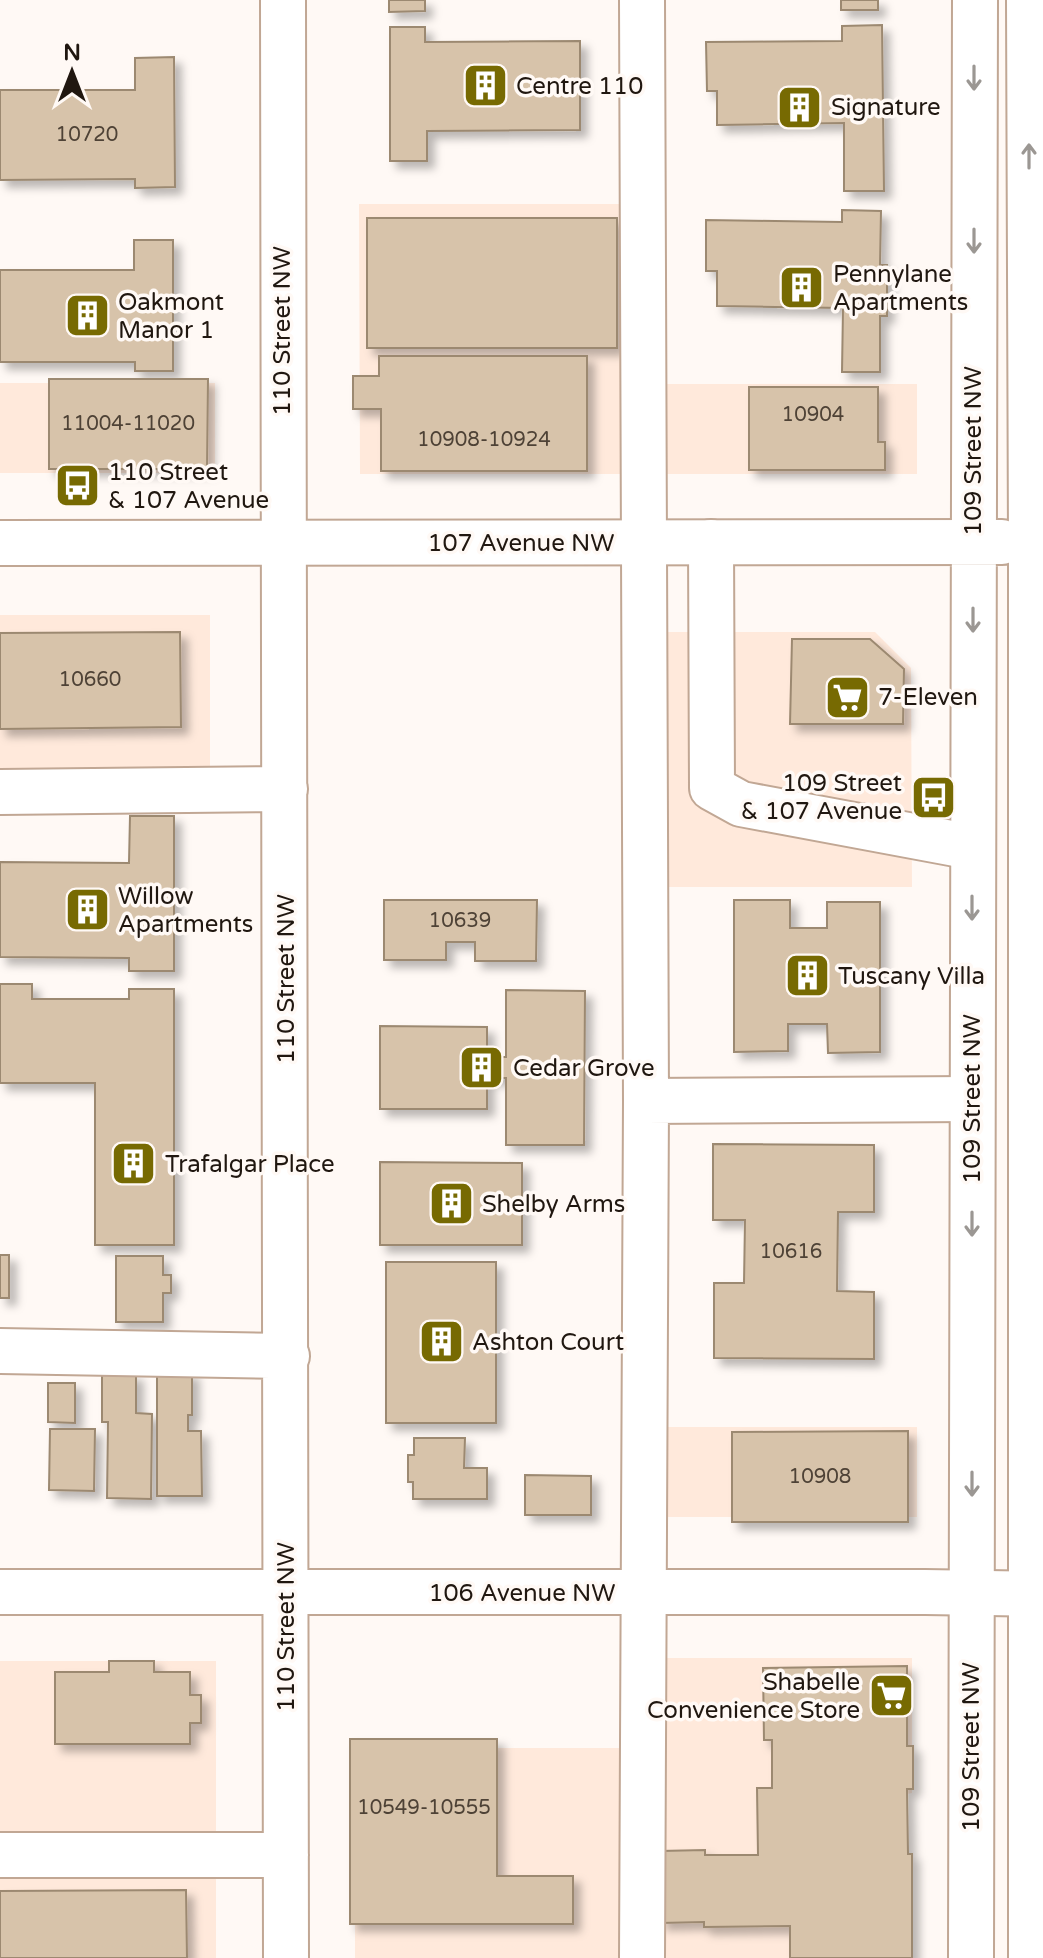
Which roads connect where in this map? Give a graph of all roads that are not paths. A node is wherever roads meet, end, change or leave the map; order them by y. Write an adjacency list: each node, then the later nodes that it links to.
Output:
1 (283, 0): 11 (main road, 110 Street NW)
2 (642, 0): 6 (main road)
3 (975, 0): 8 (main road, 109 Street NW, one-way to 8)
4 (1029, 0): 5 (main road, one-way to 4)
5 (1036, 218): 9 (main road)
6 (646, 542): 7 (main road, 107 Avenue NW); 11 (main road, 107 Avenue NW); 16 (main road)
7 (711, 542): 8 (main road, 107 Avenue NW); 14 (main road)
8 (973, 542): 9 (main road, 107 Avenue NW); 14 (main road, 109 Street NW, one-way to 14)
9 (1037, 542): 23 (main road)
10 (0, 543): 11 (main road, 107 Avenue NW)
11 (282, 543): 12 (main road, 110 Street NW)
12 (285, 789): 13 (main road); 18 (main road, 110 Street NW)
13 (0, 792)
14 (972, 847): 15 (main road, 109 Street NW, one-way to 15)
15 (972, 1099): 16 (main road); 21 (main road, 109 Street NW, one-way to 21)
16 (646, 1101): 20 (main road)
17 (0, 1351): 18 (main road)
18 (287, 1356): 22 (main road, 110 Street NW)
19 (0, 1592): 22 (main road, 106 Avenue NW)
20 (644, 1593): 21 (main road, 106 Avenue NW); 22 (main road, 106 Avenue NW); 28 (main road)
21 (972, 1593): 23 (main road, 106 Avenue NW); 29 (main road, 109 Street NW)
22 (285, 1594): 26 (main road, 110 Street NW)
23 (1037, 1594): 24 (main road)
24 (1037, 1795): 30 (main road)
25 (0, 1855): 26 (main road)
26 (286, 1855): 27 (main road, 110 Street NW)
27 (286, 1958)
28 (642, 1958)
29 (971, 1958)
30 (1031, 1958)

